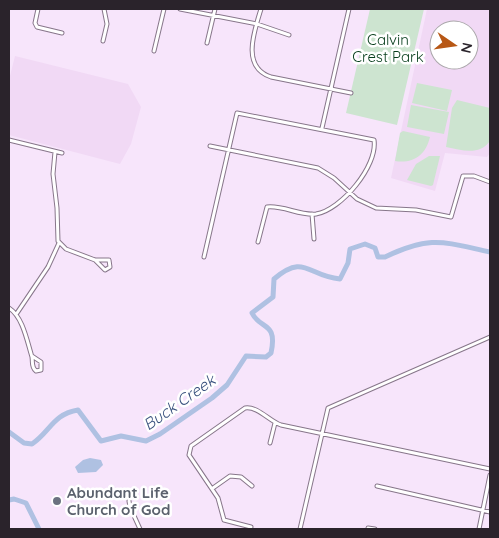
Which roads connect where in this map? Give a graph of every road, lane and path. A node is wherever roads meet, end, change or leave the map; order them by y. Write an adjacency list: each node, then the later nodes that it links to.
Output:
1 (38, 9): 10 (street)
2 (104, 9): 12 (street)
3 (164, 9): 14 (street)
4 (180, 9): 8 (street)
5 (215, 9): 8 (street)
6 (261, 9): 9 (street)
7 (349, 9): 15 (street)
8 (214, 15): 9 (street); 13 (street)
9 (257, 24): 11 (street); 15 (street)
10 (62, 33)
11 (289, 34)
12 (103, 41)
13 (207, 43)
14 (154, 51)
15 (331, 89): 16 (street); 17 (street)
16 (352, 93)
17 (322, 128): 20 (street); 24 (street)
18 (9, 140): 21 (street)
19 (210, 146): 20 (street)
20 (228, 150): 24 (street); 29 (street)
21 (55, 152): 22 (street); 28 (street)
22 (62, 154)
23 (490, 182): 24 (street)
24 (348, 192): 25 (street)
25 (312, 214): 26 (street); 27 (street)
26 (314, 239)
27 (258, 242)
28 (59, 243): 30 (street); 32 (street)
29 (204, 257)
30 (95, 260): 30 (street)
31 (9, 308): 32 (street)
32 (16, 313): 34 (street)
33 (490, 337): 36 (street)
34 (32, 356): 34 (street)
35 (275, 423): 36 (street); 37 (street); 42 (street)
36 (321, 434): 38 (street); 49 (street)
37 (270, 443)
38 (490, 469)
39 (490, 474): 44 (street)
40 (252, 486): 42 (street)
41 (377, 486): 44 (street)
42 (213, 488): 46 (street)
43 (129, 501): 48 (street)
44 (482, 510): 45 (street); 51 (street)
45 (490, 512)
46 (251, 527)
47 (368, 528): 50 (street)
48 (140, 529)
49 (300, 529)
50 (375, 529)
51 (478, 529)

